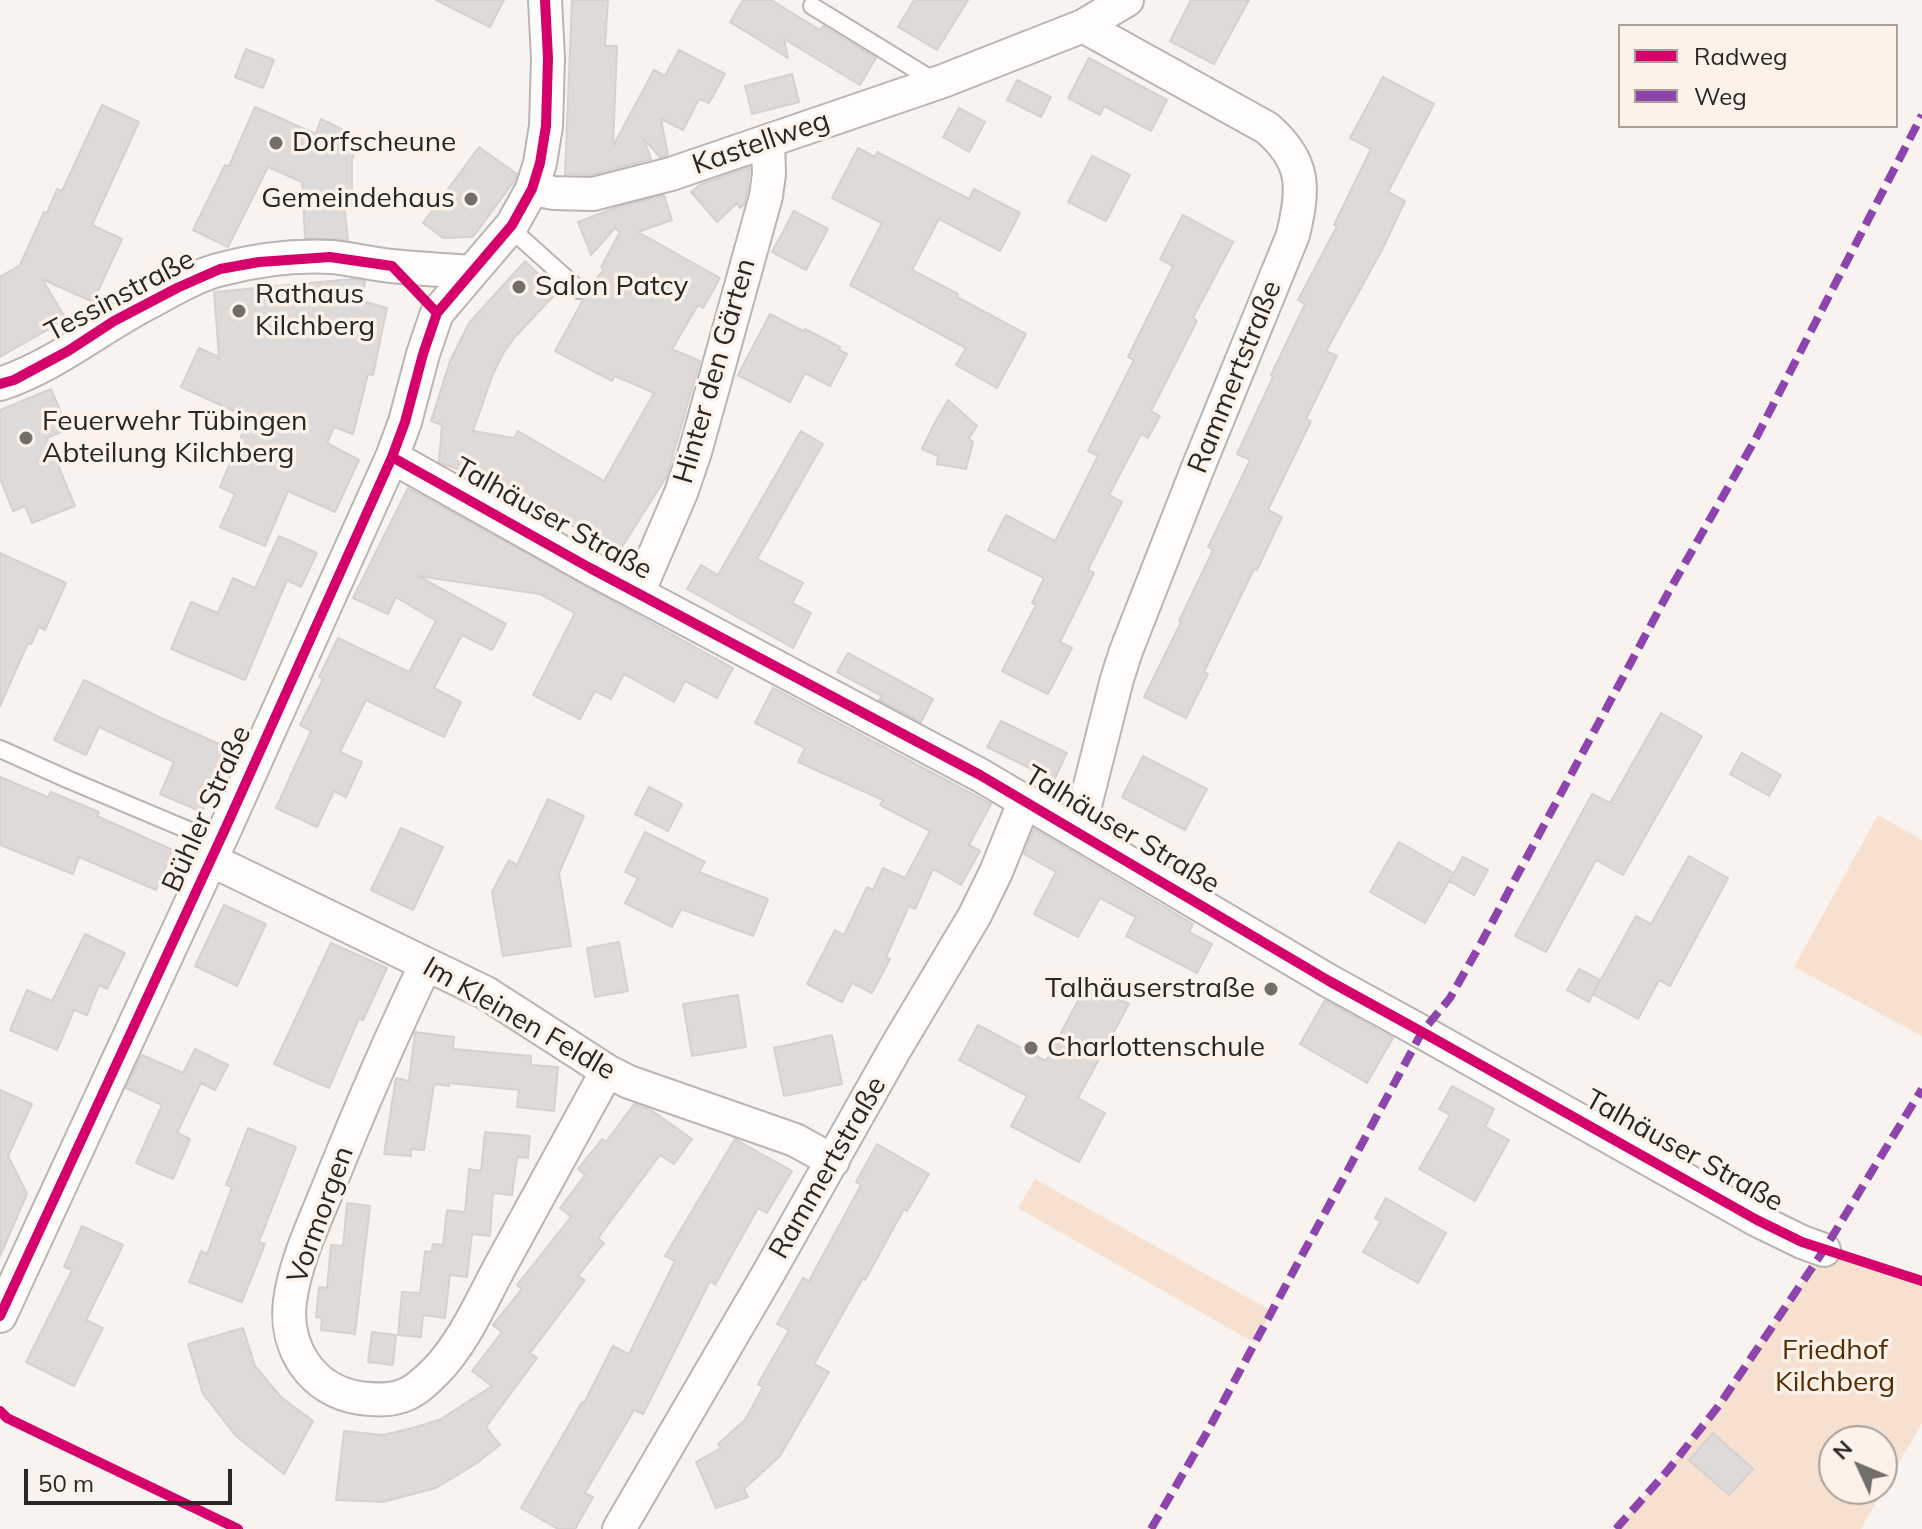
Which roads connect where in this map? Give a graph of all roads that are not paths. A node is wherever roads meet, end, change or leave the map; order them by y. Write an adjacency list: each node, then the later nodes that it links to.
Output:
1 (545, 0): 7 (street)
2 (1127, 0): 4 (street, Kastellweg)
3 (812, 6): 5 (lane)
4 (1083, 26): 5 (street, Kastellweg); 18 (street, Rammertstraße)
5 (938, 83): 6 (street, Kastellweg)
6 (768, 141): 7 (street, Kastellweg); 15 (street, Hinter den Gärten)
7 (532, 189): 8 (street)
8 (510, 228): 10 (street); 11 (lane)
9 (392, 266): 10 (street, Tessinstraße); 12 (street); 13 (street, Tessinstraße)
10 (472, 272): 12 (street)
11 (579, 290)
12 (437, 313): 14 (street, Bühler Straße)
13 (0, 384)
14 (392, 457): 15 (street, Talhäuser Straße); 19 (street, Bühler Straße)
15 (638, 593): 17 (street, Talhäuser Straße)
16 (0, 749): 19 (lane)
17 (1025, 800): 18 (street, Talhäuser Straße); 22 (street, Rammertstraße)
18 (1078, 833): 23 (street, Talhäuser Straße)
19 (215, 852): 20 (street, Im Kleinen Feldle); 24 (street, Bühler Straße)
20 (426, 964): 21 (street, Im Kleinen Feldle); 21 (street, Vormorgen)
21 (607, 1071): 22 (street, Im Kleinen Feldle)
22 (833, 1161): 25 (street, Rammertstraße)
23 (1824, 1250)
24 (0, 1316)
25 (619, 1529)

